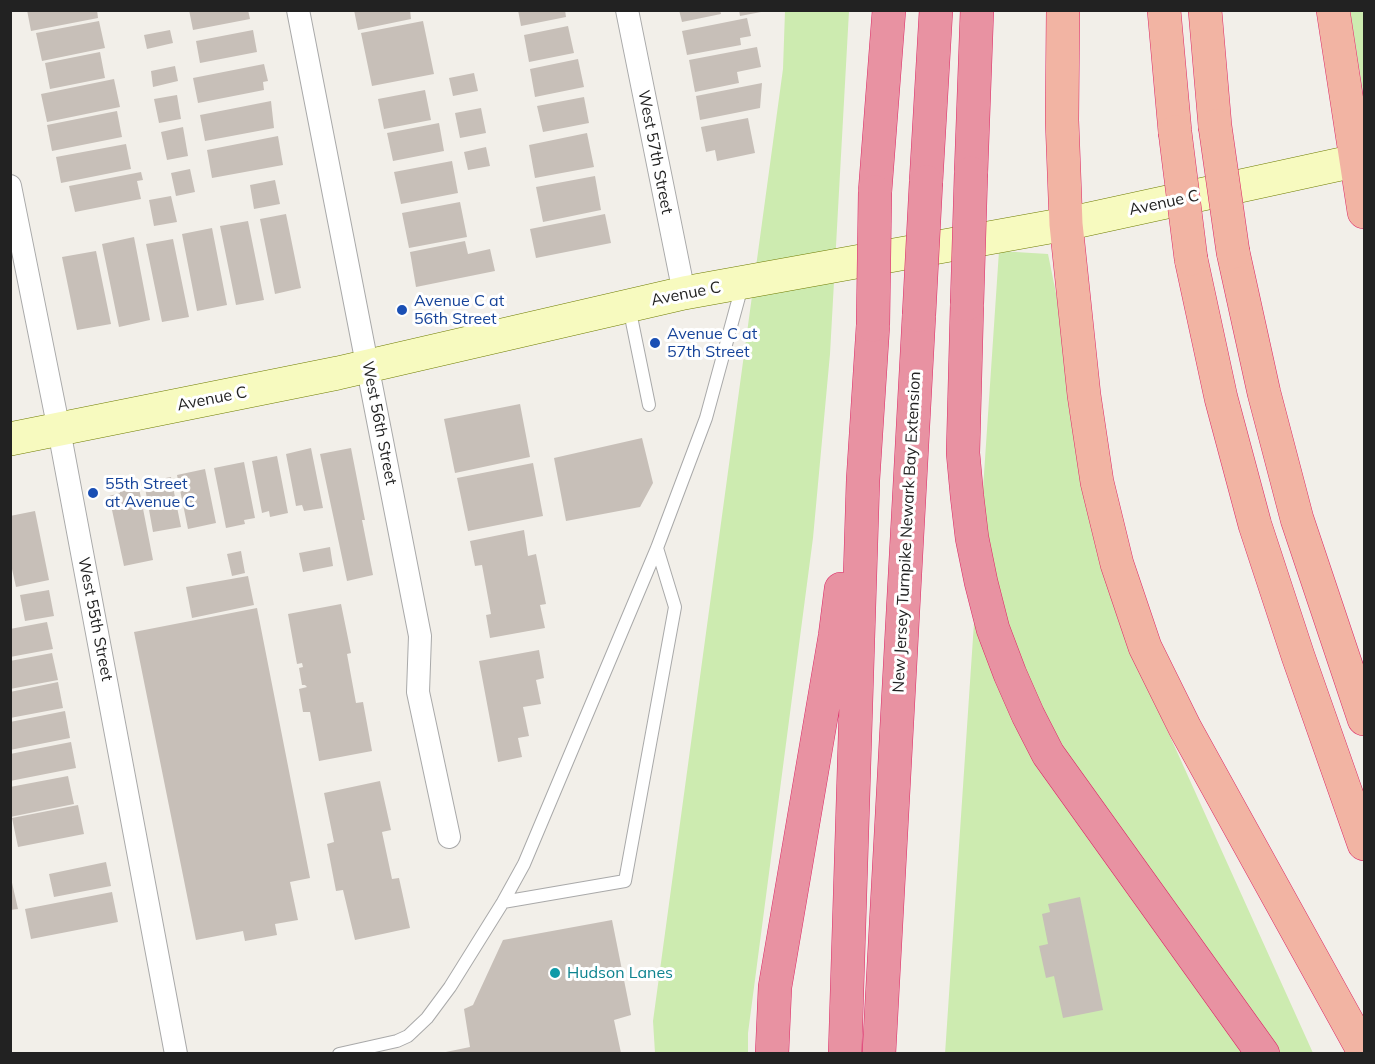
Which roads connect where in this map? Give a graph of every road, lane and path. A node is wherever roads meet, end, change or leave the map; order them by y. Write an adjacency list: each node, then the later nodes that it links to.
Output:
1 (298, 10): 17 (street, West 56th Street)
2 (627, 10): 15 (street, West 57th Street)
3 (888, 10): 21 (highway, bridge)
4 (936, 10): 32 (highway, New Jersey Turnpike Newark Bay Extension, bridge)
5 (976, 10): 33 (highway, bridge)
6 (1063, 10): 13 (highway)
7 (1164, 10): 25 (highway, bridge)
8 (1205, 10): 23 (highway, bridge)
9 (1333, 10): 10 (highway)
10 (1360, 160): 12 (highway); 13 (main road, Avenue C)
11 (10, 186): 19 (street, West 55th Street)
12 (1365, 212)
13 (1066, 224): 14 (main road, Avenue C); 27 (highway)
14 (743, 283): 15 (main road, Avenue C); 22 (lane)
15 (684, 293): 16 (main road, Avenue C)
16 (628, 306): 17 (main road, Avenue C); 18 (lane)
17 (367, 366): 19 (main road, Avenue C); 24 (street, West 56th Street)
18 (648, 405)
19 (60, 430): 20 (main road, Avenue C); 28 (street, West 55th Street)
20 (10, 439)
21 (863, 480): 30 (highway); 31 (highway)
22 (657, 548): 26 (lane); 26 (lane)
23 (1365, 719)
24 (449, 837)
25 (1365, 844)
26 (503, 902): 29 (lane)
27 (1365, 1052)
28 (176, 1053)
29 (339, 1053)
30 (772, 1053)
31 (845, 1053)
32 (879, 1053)
33 (1263, 1053)

